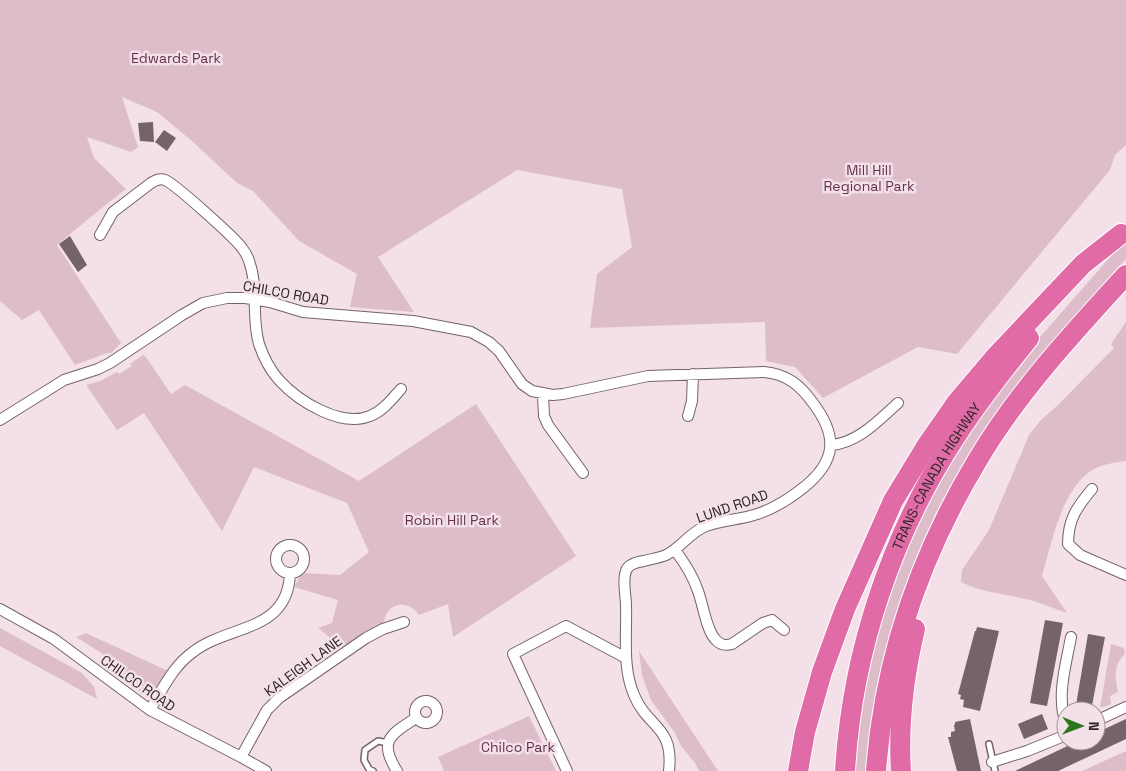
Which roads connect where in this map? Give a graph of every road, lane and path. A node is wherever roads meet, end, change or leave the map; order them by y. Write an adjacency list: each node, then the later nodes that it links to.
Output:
1 (1123, 231): 38 (highway); 39 (highway, TRANS-CANADA HIGHWAY)
2 (100, 234): 4 (street)
3 (1126, 275): 9 (highway, TRANS-CANADA HIGHWAY)
4 (254, 299): 6 (street); 7 (street, CHILCO ROAD); 11 (street, CHILCO ROAD)
5 (693, 374): 7 (street); 10 (street); 12 (street)
6 (401, 389)
7 (543, 395): 13 (street)
8 (898, 402): 12 (street)
9 (1017, 402): 40 (highway, TRANS-CANADA HIGHWAY); 41 (highway)
10 (688, 416)
11 (0, 420)
12 (831, 445): 15 (street, LUND ROAD)
13 (583, 473)
14 (1092, 489): 17 (street)
15 (675, 550): 20 (street); 22 (street, LUND ROAD)
16 (290, 573): 25 (street)
17 (1126, 575)
18 (0, 609): 25 (street, CHILCO ROAD)
19 (404, 622): 31 (street, KALEIGH LANE)
20 (784, 630)
21 (1071, 637): 23 (street)
22 (626, 658): 36 (street); 37 (street, LUND ROAD)
23 (1062, 701)
24 (1126, 707): 26 (street)
25 (150, 710): 31 (street, CHILCO ROAD)
26 (1106, 716)
27 (416, 718): 29 (street)
28 (1056, 739): 32 (street)
29 (388, 743): 34 (lane); 35 (street)
30 (989, 744): 32 (lane)
31 (241, 757): 33 (street, CHILCO ROAD)
32 (994, 767)
33 (266, 771)
34 (373, 771)
35 (397, 771)
36 (567, 771)
37 (669, 771)
38 (798, 771)
39 (845, 771)
40 (876, 771)
41 (901, 771)

